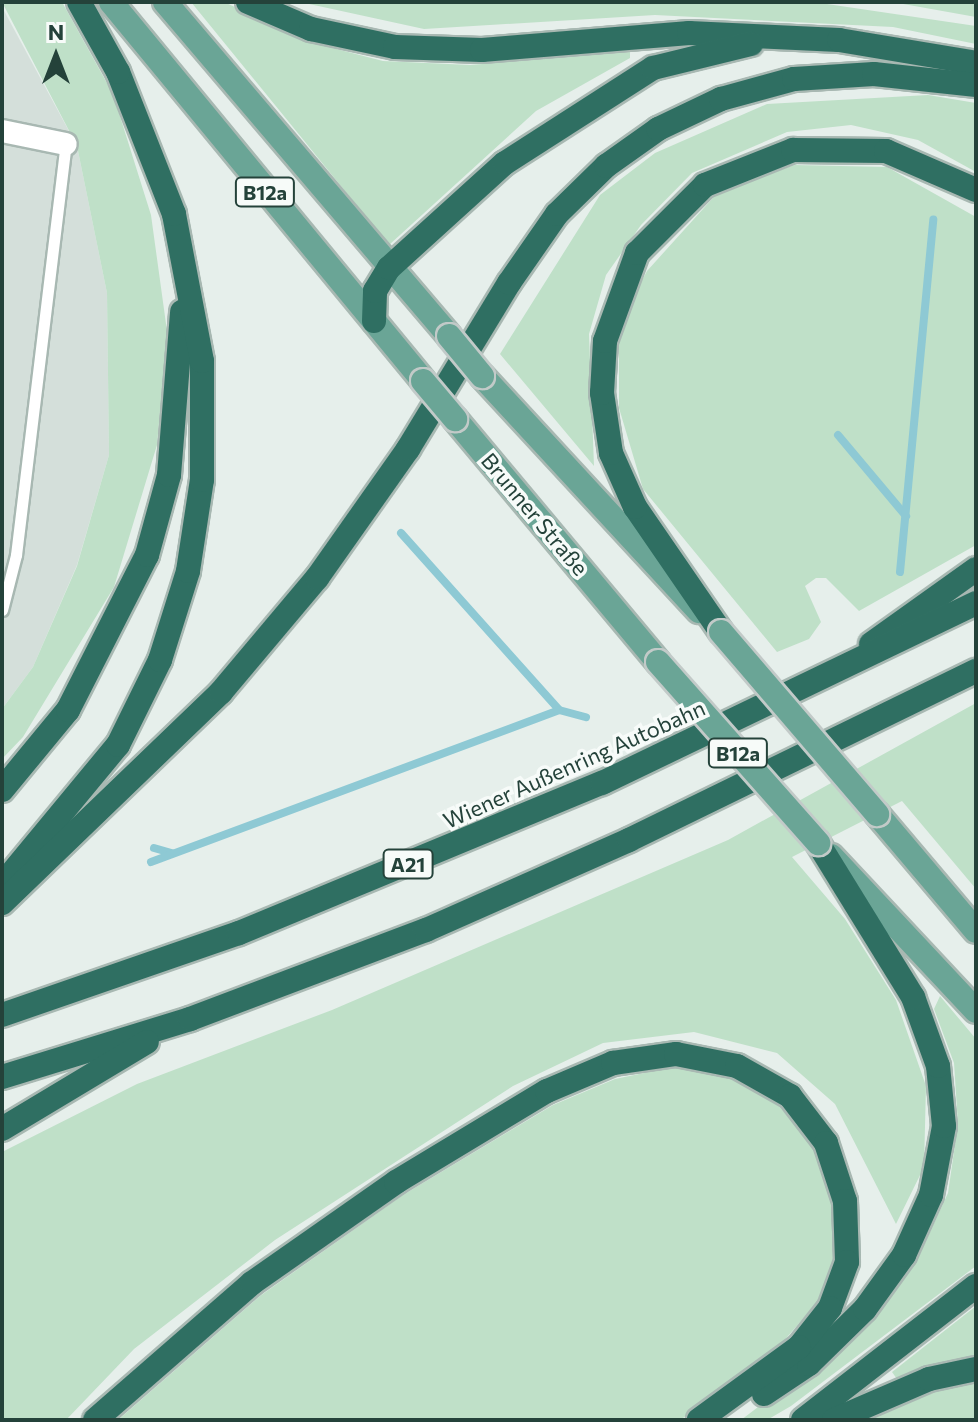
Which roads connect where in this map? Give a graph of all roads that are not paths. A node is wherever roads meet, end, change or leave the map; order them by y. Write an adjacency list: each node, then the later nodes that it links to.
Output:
1 (79, 2): 11 (highway)
2 (111, 2): 13 (main road, Brunner Straße / B12a)
3 (165, 2): 12 (main road, B12a)
4 (248, 2): 5 (highway)
5 (788, 36): 6 (highway); 12 (highway)
6 (976, 63)
7 (976, 85): 23 (highway)
8 (2, 131): 9 (street)
9 (66, 144): 16 (lane)
10 (976, 190): 17 (highway)
11 (183, 257): 20 (highway); 22 (highway)
12 (389, 268): 13 (highway); 17 (main road, B12a, bridge)
13 (374, 321): 21 (main road, Brunner Straße / B12a, bridge)
14 (976, 569): 19 (highway)
15 (976, 603): 19 (highway, Wiener Außenring Autobahn / A21)
16 (2, 610)
17 (721, 632): 24 (main road, B12a, bridge)
18 (976, 671): 27 (highway)
19 (805, 690): 26 (highway, Wiener Außenring Autobahn / A21)
20 (2, 790)
21 (818, 843): 25 (main road, Brunner Straße / B12a); 34 (highway)
22 (2, 885)
23 (2, 903)
24 (976, 931)
25 (976, 1011)
26 (2, 1015)
27 (190, 1019): 28 (highway); 29 (highway)
28 (2, 1077)
29 (2, 1129)
30 (976, 1286): 35 (highway)
31 (976, 1369): 36 (highway)
32 (95, 1420): 33 (highway)
33 (699, 1420)
34 (726, 1420)
35 (803, 1420)
36 (834, 1420)

